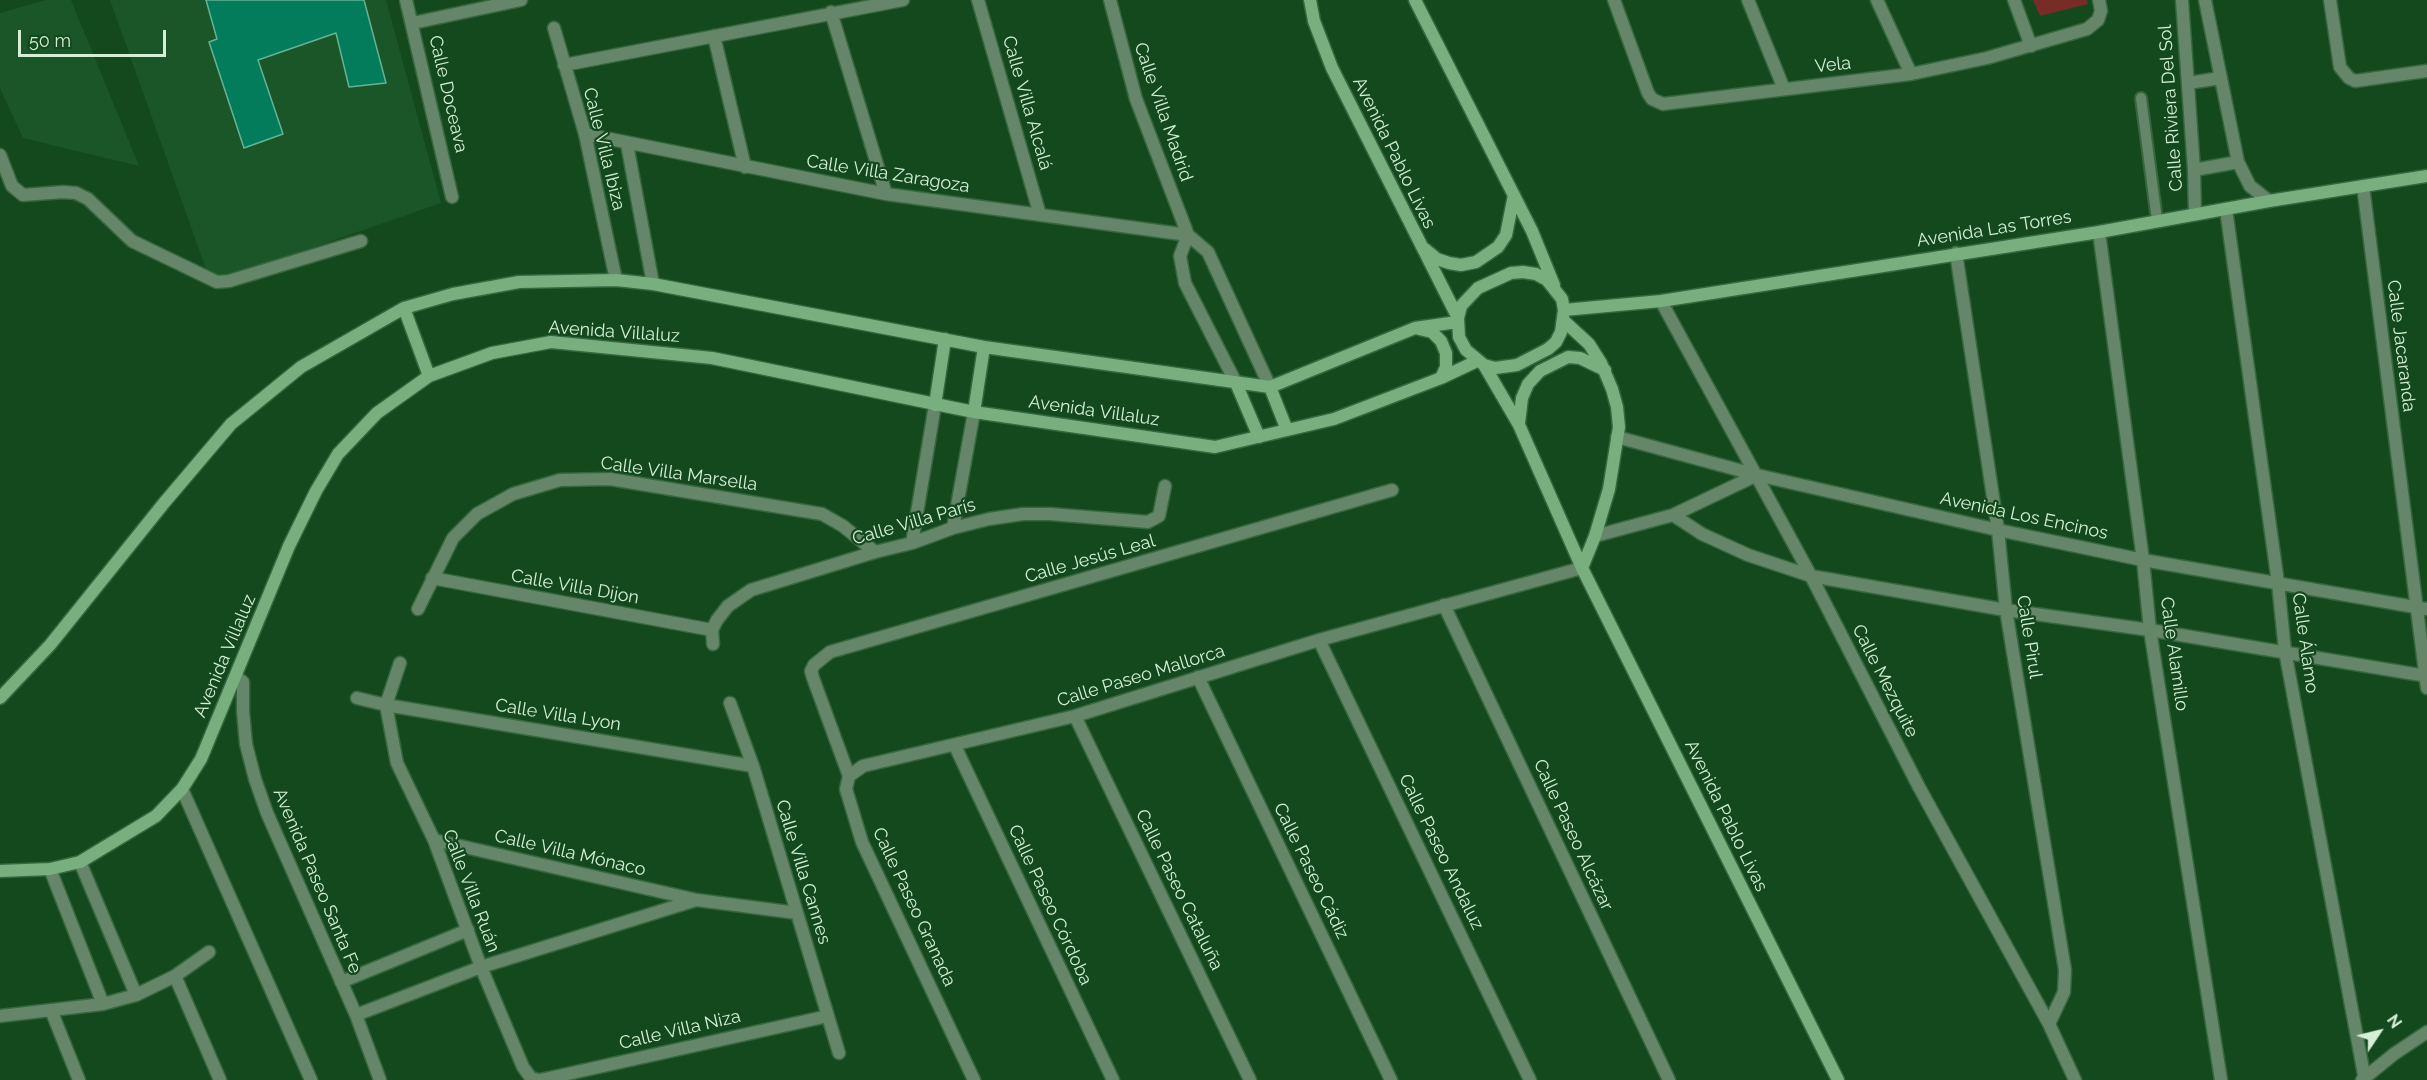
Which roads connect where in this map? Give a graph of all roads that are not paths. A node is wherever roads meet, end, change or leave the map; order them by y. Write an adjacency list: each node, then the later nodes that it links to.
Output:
1 (406, 0): 17 (street, Calle Doceava)
2 (521, 0): 17 (street)
3 (903, 0): 16 (street)
4 (978, 0): 42 (street, Calle Villa Alcalá)
5 (1110, 0): 45 (street, Calle Villa Madrid)
6 (1310, 0): 47 (street, Avenida Pablo Livas)
7 (1415, 0): 37 (street)
8 (1614, 0): 26 (street, Vela)
9 (1748, 0): 26 (street)
10 (1877, 0): 23 (street)
11 (2014, 0): 20 (street)
12 (2099, 0): 20 (street, Vela)
13 (2182, 0): 25 (street, Calle Riviera Del Sol)
14 (2205, 0): 24 (street)
15 (2330, 0): 22 (street)
16 (831, 12): 19 (street); 36 (street)
17 (413, 22): 38 (street, Calle Doceava)
18 (554, 28): 21 (street, Calle Villa Ibiza)
19 (714, 36): 21 (street); 32 (street)
20 (2031, 46): 23 (street, Vela)
21 (564, 65): 28 (street, Calle Villa Ibiza)
22 (2427, 71)
23 (1911, 74): 26 (street, Vela)
24 (2221, 78): 25 (street); 31 (street)
25 (2188, 83): 33 (street, Calle Riviera Del Sol)
26 (1784, 89)
27 (2141, 98): 43 (lane)
28 (585, 134): 29 (street, Calle Villa Zaragoza); 49 (street, Calle Villa Ibiza)
29 (627, 144): 32 (street, Calle Villa Zaragoza); 50 (street, Calle Villa Ibiza)
30 (0, 155): 46 (street)
31 (2238, 162): 33 (street); 39 (street)
32 (745, 167): 36 (street, Calle Villa Zaragoza)
33 (2194, 170): 41 (street, Calle Riviera Del Sol)
34 (2427, 176): 35 (street, Avenida Las Torres)
35 (2363, 186): 39 (street, Avenida Las Torres); 86 (street, Calle Jacaranda)
36 (886, 194): 42 (street, Calle Villa Zaragoza)
37 (1514, 195): 47 (street); 51 (street)
38 (452, 196)
39 (2269, 201): 40 (street, Avenida Las Torres)
40 (2226, 209): 41 (street, Avenida Las Torres); 84 (street, Calle Álamo)
41 (2195, 214): 43 (street, Avenida Las Torres)
42 (1040, 215): 45 (street, Calle Villa Zaragoza)
43 (2157, 220): 44 (street, Avenida Las Torres)
44 (2099, 231): 48 (street, Avenida Las Torres); 80 (street, Calle Alamillo)
45 (1188, 235): 63 (street); 64 (street, Calle Villa Madrid)
46 (361, 241)
47 (1419, 244): 55 (street, Avenida Pablo Livas)
48 (1956, 253): 52 (street, Avenida Las Torres); 76 (street, Calle Pirul)
49 (616, 280): 50 (street); 53 (street)
50 (653, 284): 57 (street)
51 (1556, 289): 54 (street); 55 (street)
52 (1661, 301): 54 (street, Avenida Las Torres); 71 (street, Calle Mezquite)
53 (404, 308): 61 (street); 99 (street)
54 (1564, 315): 59 (street); 60 (street)
55 (1458, 320): 56 (street); 59 (street)
56 (1415, 328): 62 (street); 64 (street)
57 (945, 339): 58 (street); 65 (street)
58 (984, 347): 63 (street); 66 (street)
59 (1480, 363): 62 (street, Avenida Villaluz); 67 (street, Avenida Pablo Livas)
60 (1606, 371): 67 (street); 70 (street)
61 (429, 376): 65 (street, Avenida Villaluz); 95 (street, Avenida Villaluz)
62 (1442, 378): 68 (street, Avenida Villaluz)
63 (1236, 383): 64 (street); 69 (street)
64 (1270, 387): 68 (street)
65 (935, 405): 66 (street, Avenida Villaluz); 78 (street)
66 (974, 412): 69 (street, Avenida Villaluz); 75 (street)
67 (1519, 425): 81 (street, Avenida Pablo Livas)
68 (1287, 430): 69 (street, Avenida Villaluz)
69 (1259, 437)
70 (1617, 437): 71 (street, Avenida Los Encinos); 77 (street)
71 (1757, 475): 74 (street); 76 (street, Avenida Los Encinos); 82 (street, Calle Mezquite)
72 (1165, 486): 75 (street, Calle Villa París)
73 (1392, 490): 97 (street, Calle Jesús Leal)
74 (1673, 515): 77 (street); 82 (street)
75 (953, 528): 78 (street, Calle Villa París)
76 (1998, 530): 80 (street, Avenida Los Encinos); 88 (street, Calle Pirul)
77 (1595, 536): 81 (street)
78 (912, 543): 79 (street, Calle Villa París)
79 (875, 552): 83 (street, Calle Villa Marsella); 89 (street, Calle Villa París)
80 (2143, 560): 84 (street, Avenida Los Encinos); 90 (street, Calle Alamillo)
81 (1582, 568): 85 (street, Calle Paseo Mallorca); 140 (street, Avenida Pablo Livas)
82 (1811, 576): 88 (street); 125 (street, Calle Mezquite)
83 (432, 579): 87 (street, Calle Villa Marsella); 89 (street, Calle Villa Dijon)
84 (2278, 583): 86 (street, Avenida Los Encinos); 93 (street, Calle Álamo)
85 (1444, 605): 91 (street, Calle Paseo Mallorca); 139 (street, Calle Paseo Alcázar)
86 (2421, 608): 98 (street, Calle Jacaranda)
87 (418, 609)
88 (2006, 610): 90 (street); 125 (street, Calle Pirul)
89 (712, 630): 92 (street)
90 (2150, 630): 93 (street); 142 (street, Calle Alamillo)
91 (1319, 640): 96 (street, Calle Paseo Mallorca); 138 (street, Calle Paseo Andaluz)
92 (713, 644)
93 (2285, 651): 98 (street); 128 (street, Calle Álamo)
94 (400, 663): 102 (street)
95 (236, 677): 107 (street, Avenida Villaluz); 118 (street, Avenida Paseo Santa Fe)
96 (1198, 677): 103 (street, Calle Paseo Mallorca); 137 (street, Calle Paseo Cádiz)
97 (813, 678): 106 (street, Calle Paseo Granada)
98 (2426, 680)
99 (0, 698)
100 (357, 698): 102 (street, Calle Villa Lyon)
101 (730, 703): 105 (street, Calle Villa Cannes)
102 (386, 705): 105 (street, Calle Villa Lyon); 108 (street, Calle Villa Ruán)
103 (1075, 716): 104 (street, Calle Paseo Mallorca); 136 (street, Calle Paseo Cataluña)
104 (955, 746): 106 (street, Calle Paseo Mallorca); 135 (street, Calle Paseo Córdoba)
105 (753, 766): 113 (street, Calle Villa Cannes)
106 (849, 776): 134 (street, Calle Paseo Granada)
107 (182, 789): 109 (street, Avenida Villaluz); 131 (street)
108 (434, 840): 112 (street, Calle Villa Mónaco); 114 (street, Calle Villa Ruán)
109 (80, 862): 110 (street, Avenida Villaluz); 119 (street)
110 (50, 869): 111 (street, Avenida Villaluz); 120 (street)
111 (0, 871)
112 (697, 900): 113 (street, Calle Villa Mónaco); 116 (street, Calle Villa Mónaco)
113 (796, 913): 124 (street, Calle Villa Cannes)
114 (468, 930): 116 (street, Calle Villa Ruán); 118 (street)
115 (209, 952): 117 (street)
116 (481, 968): 122 (street, Calle Villa Mónaco); 133 (street, Calle Villa Ruán)
117 (175, 976): 119 (street); 130 (street)
118 (341, 982): 122 (street, Avenida Paseo Santa Fe)
119 (136, 995): 120 (street)
120 (103, 1004): 121 (street)
121 (51, 1010): 123 (street); 129 (street)
122 (356, 1015): 132 (street, Avenida Paseo Santa Fe)
123 (0, 1016)
124 (828, 1016): 127 (street, Calle Villa Cannes); 133 (street, Calle Villa Niza)
125 (2049, 1024): 141 (street, Calle Mezquite)
126 (2427, 1032): 128 (street)
127 (839, 1053)
128 (2364, 1079)
129 (79, 1080)
130 (220, 1080)
131 (311, 1080)
132 (380, 1080)
133 (539, 1080)
134 (974, 1080)
135 (1113, 1080)
136 (1250, 1080)
137 (1391, 1080)
138 (1530, 1080)
139 (1670, 1080)
140 (1838, 1080)
141 (2075, 1080)
142 (2222, 1080)

